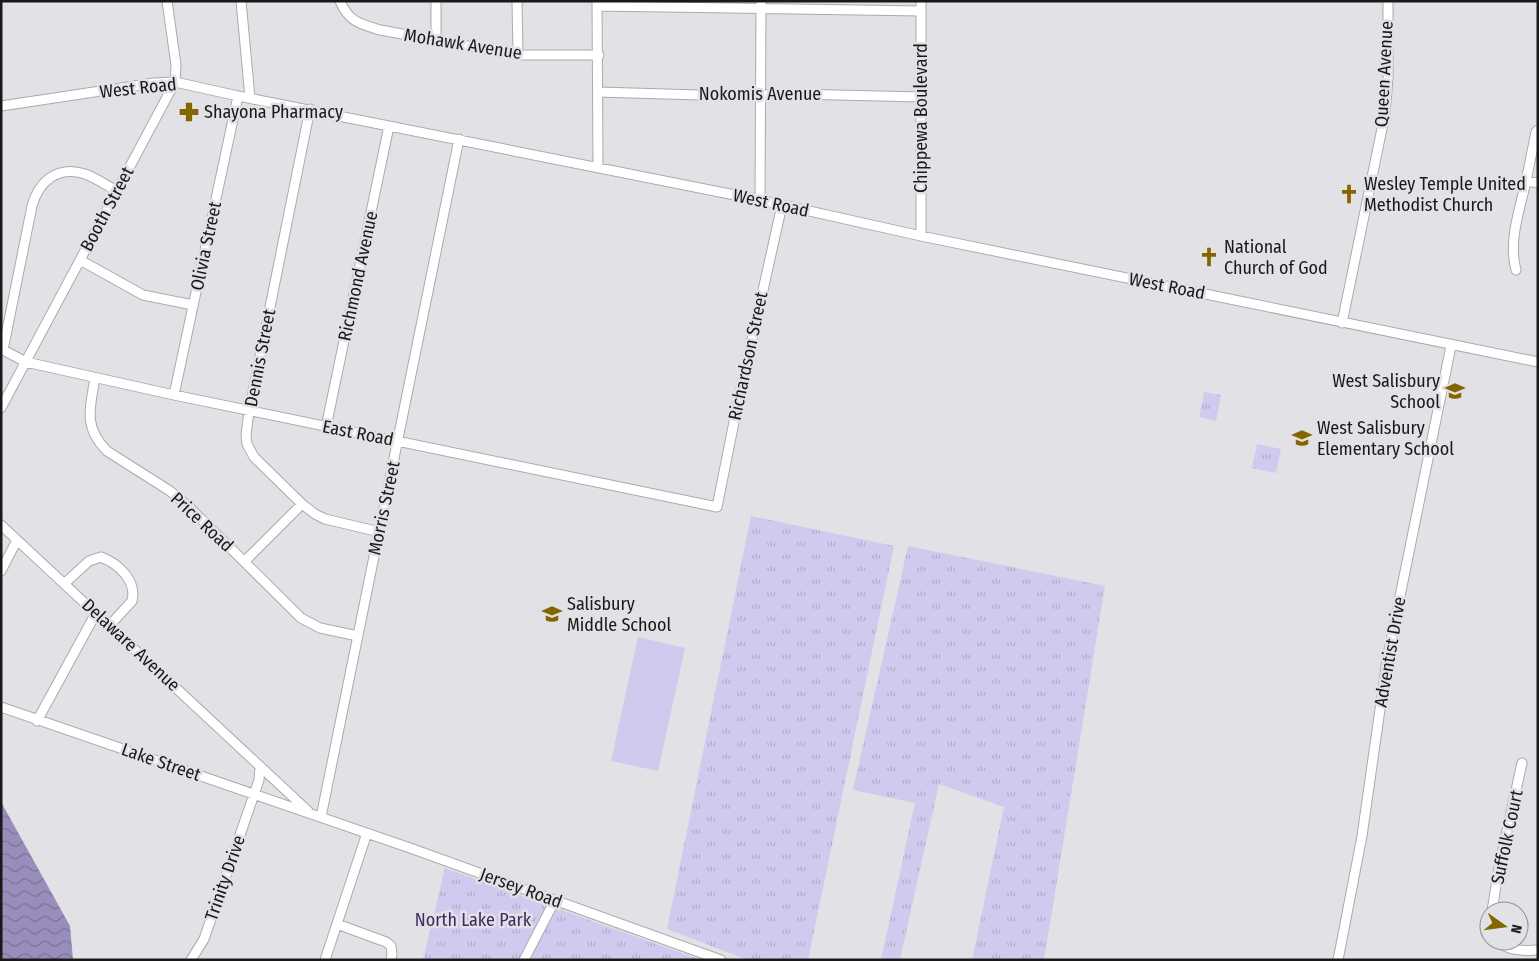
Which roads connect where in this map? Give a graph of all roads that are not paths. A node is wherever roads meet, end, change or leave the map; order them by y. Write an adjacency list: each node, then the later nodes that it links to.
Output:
1 (167, 1): 13 (street, Booth Street)
2 (241, 1): 18 (street)
3 (340, 1): 10 (street, Mohawk Avenue)
4 (436, 1): 10 (street)
5 (517, 1): 11 (street)
6 (1388, 1): 34 (street, Queen Avenue)
7 (597, 4): 8 (street); 12 (street)
8 (761, 4): 9 (street); 15 (street)
9 (921, 6): 17 (street, Chippewa Boulevard)
10 (436, 39): 11 (street, Mohawk Avenue)
11 (518, 55): 12 (street, Mohawk Avenue)
12 (598, 55): 14 (street)
13 (175, 82): 16 (street, West Road); 19 (street, West Road); 27 (street, Booth Street)
14 (599, 92): 15 (street, Nokomis Avenue); 24 (street)
15 (761, 95): 17 (street, Nokomis Avenue); 28 (street)
16 (238, 96): 18 (street, West Road); 33 (street, Olivia Street)
17 (922, 97): 30 (street, Chippewa Boulevard)
18 (250, 98): 20 (street, West Road)
19 (1, 106)
20 (310, 110): 21 (street, West Road); 42 (street, Dennis Street)
21 (390, 126): 23 (street, West Road); 43 (street, Richmond Avenue)
22 (1538, 130): 25 (street)
23 (459, 140): 24 (street, West Road); 44 (street, Morris Street)
24 (598, 167): 28 (street, West Road)
25 (1526, 181): 26 (street); 32 (street)
26 (1538, 183)
27 (117, 191): 31 (street, Booth Street); 36 (street)
28 (760, 200): 29 (street, West Road)
29 (782, 205): 30 (street, West Road); 46 (street, Richardson Street)
30 (921, 236): 34 (street, West Road)
31 (80, 260): 33 (street); 37 (street, Booth Street)
32 (1516, 270)
33 (193, 305): 40 (street, Olivia Street)
34 (1342, 323): 35 (street, West Road)
35 (1451, 346): 38 (street, West Road); 72 (street, Adventist Drive)
36 (2, 350): 37 (street, East Road)
37 (26, 362): 39 (street, East Road); 41 (street, Booth Street)
38 (1538, 362)
39 (95, 378): 40 (street, East Road); 50 (street, Price Road)
40 (174, 395): 42 (street, East Road)
41 (1, 408)
42 (249, 411): 43 (street, East Road); 45 (street, Dennis Street)
43 (326, 427): 44 (street, East Road)
44 (398, 440): 46 (street, East Road); 48 (street, Morris Street)
45 (302, 504): 48 (street, Dennis Street); 50 (street)
46 (717, 507)
47 (1, 525): 49 (street, Delaware Avenue)
48 (380, 532): 55 (street, Morris Street)
49 (17, 540): 51 (street); 52 (street, Delaware Avenue)
50 (245, 561): 55 (street, Price Road)
51 (1, 570)
52 (65, 583): 53 (street, Delaware Avenue); 54 (street)
53 (96, 613): 54 (street, Delaware Avenue); 57 (street)
54 (110, 625): 59 (street, Delaware Avenue)
55 (358, 636): 62 (street, Morris Street)
56 (1, 708): 57 (street, Lake Street)
57 (37, 721): 60 (street, Lake Street)
58 (1522, 762): 65 (street, Suffolk Court)
59 (260, 766): 60 (street); 61 (street, Delaware Avenue)
60 (254, 794): 61 (street, Lake Street); 67 (street, Trinity Drive)
61 (311, 814): 62 (street, Lake Street)
62 (321, 818): 63 (street, Jersey Road)
63 (367, 834): 64 (street, Jersey Road); 66 (street)
64 (555, 900): 70 (street); 71 (street, Jersey Road)
65 (1494, 901)
66 (336, 924): 68 (street); 69 (street)
67 (191, 960)
68 (325, 960)
69 (391, 960)
70 (524, 960)
71 (721, 960)
72 (1338, 960)

